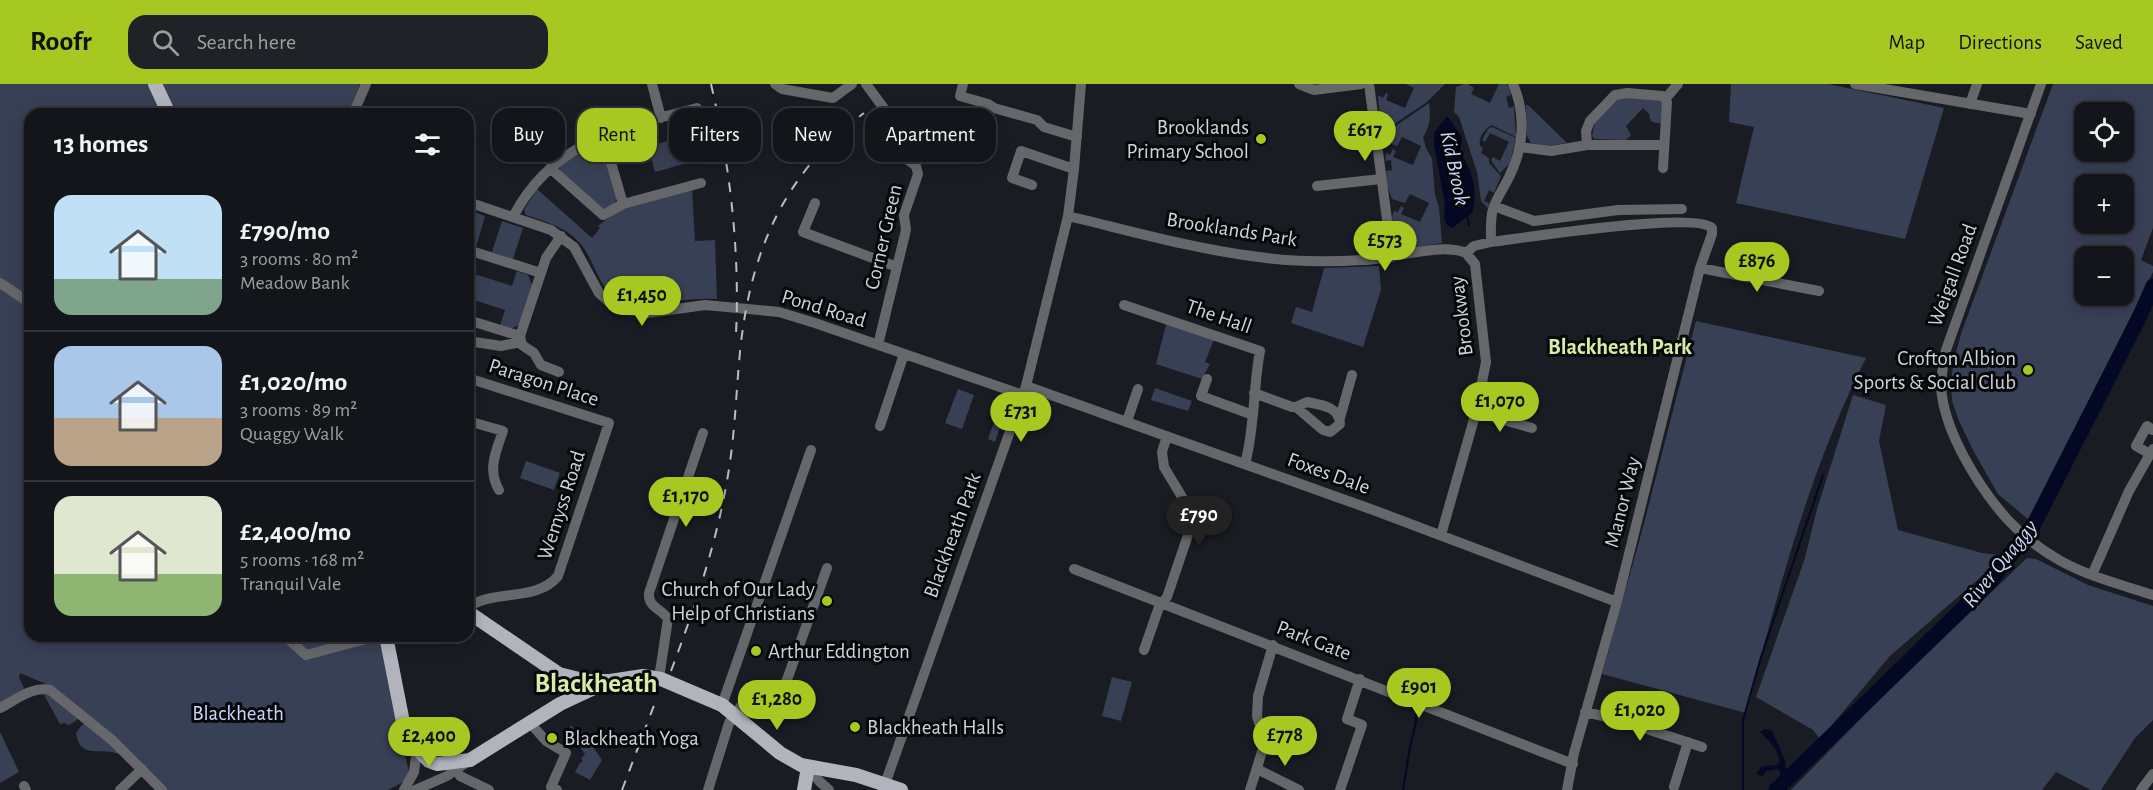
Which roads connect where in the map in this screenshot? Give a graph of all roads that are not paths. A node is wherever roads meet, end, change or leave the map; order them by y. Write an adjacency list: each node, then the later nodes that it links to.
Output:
1 (155, 84): 19 (main road)
2 (366, 84): 20 (street)
3 (652, 84): 23 (street)
4 (775, 84): 5 (street)
5 (852, 84)
6 (866, 84): 51 (street, Corner Green)
7 (963, 84): 25 (street)
8 (1081, 84): 25 (street, Blackheath Park)
9 (1299, 84): 10 (street)
10 (1361, 84)
11 (1369, 84): 34 (street)
12 (1513, 84): 28 (street)
13 (1678, 84): 17 (street)
14 (1855, 84): 18 (street)
15 (1977, 84): 18 (street)
16 (2041, 84): 21 (street, Weigall Road)
17 (1666, 98): 26 (street); 27 (street)
18 (1970, 104): 21 (street)
19 (166, 108)
20 (356, 108)
21 (2031, 114): 89 (street, Weigall Road)
22 (669, 116): 23 (street)
23 (661, 118): 24 (street)
24 (657, 119)
25 (1077, 138): 33 (street, Blackheath Park)
26 (1664, 145): 27 (street); 32 (street)
27 (1587, 146): 28 (street)
28 (1520, 147): 41 (street)
29 (577, 148): 31 (street)
30 (611, 162): 40 (street)
31 (550, 168): 40 (street); 44 (street)
32 (1663, 168)
33 (1074, 169): 36 (street); 43 (street, Blackheath Park)
34 (1381, 179): 37 (street); 50 (street)
35 (701, 183): 40 (street)
36 (1032, 184)
37 (1317, 186)
38 (815, 203): 51 (street)
39 (474, 204): 44 (street, Pond Road)
40 (623, 204)
41 (1494, 206): 42 (street); 47 (street)
42 (1682, 209)
43 (1068, 216): 50 (street, Brooklands Park); 68 (street, Blackheath Park)
44 (513, 217): 46 (street, Pond Road)
45 (1709, 225): 47 (street, Brooklands Park); 52 (street, Manor Way)
46 (561, 236): 53 (street); 61 (street, Pond Road)
47 (1491, 242): 49 (street, Brooklands Park)
48 (474, 252): 53 (street)
49 (1466, 253): 50 (street, Brooklands Park); 71 (street, Brookway)
50 (1392, 257)
51 (897, 267): 61 (street, Corner Green)
52 (1700, 268): 55 (street); 91 (street, Manor Way)
53 (541, 273): 59 (street)
54 (0, 283): 56 (street)
55 (1819, 291)
56 (24, 299)
57 (1124, 305): 69 (street, The Hall)
58 (474, 322): 59 (street)
59 (521, 339): 60 (street); 63 (street)
60 (474, 342)
61 (878, 345): 62 (street, Pond Road)
62 (904, 354): 68 (street, Pond Road); 77 (street)
63 (559, 372)
64 (1352, 375): 73 (street)
65 (1207, 379): 72 (street)
66 (474, 380): 76 (street, Paragon Place)
67 (1138, 389): 74 (street)
68 (1025, 390): 74 (street, Foxes Dale); 119 (street, Blackheath Park)
69 (1254, 393): 70 (street); 72 (street, The Hall)
70 (1296, 407): 73 (street); 73 (street)
71 (1476, 412): 78 (street); 86 (street, Brookway)
72 (1253, 415): 84 (street, The Hall)
73 (1340, 418)
74 (1126, 421): 81 (street, Foxes Dale)
75 (474, 423): 85 (street)
76 (609, 423): 93 (street, Wemyss Road)
77 (880, 426)
78 (1532, 428)
79 (2153, 429): 83 (street)
80 (703, 433): 101 (street)
81 (1167, 436): 84 (street, Foxes Dale); 92 (street)
82 (811, 450): 105 (street)
83 (2152, 451): 89 (street)
84 (1245, 464): 86 (street, Foxes Dale)
85 (498, 490)
86 (1441, 535): 91 (street, Foxes Dale)
87 (827, 568): 108 (street)
88 (1074, 569): 92 (street, Park Gate)
89 (2092, 575): 90 (street, Weigall Road)
90 (2153, 596)
91 (1617, 602): 107 (street, Manor Way)
92 (1162, 603): 98 (street, Park Gate); 99 (street)
93 (474, 609)
94 (474, 617): 100 (main road)
95 (292, 642): 96 (street)
96 (355, 642)
97 (387, 642): 112 (main road)
98 (1273, 645): 102 (street, Park Gate); 117 (street)
99 (1144, 650)
100 (566, 677): 103 (main road); 104 (main road)
101 (659, 678): 103 (main road); 105 (main road)
102 (1360, 679): 113 (street, Park Gate); 133 (street)
103 (610, 681): 104 (main road)
104 (560, 704): 109 (main road)
105 (722, 705): 108 (main road)
106 (0, 708): 116 (street)
107 (1585, 712): 110 (street); 113 (street, Manor Way)
108 (735, 715): 115 (main road); 127 (street)
109 (531, 724): 114 (main road); 126 (street)
110 (1688, 742): 111 (street); 120 (street)
111 (1702, 747)
112 (417, 749): 114 (main road); 123 (street)
113 (1573, 764): 134 (street, Manor Way)
114 (454, 766): 124 (street); 125 (street)
115 (808, 767): 119 (main road); 128 (main road); 129 (street)
116 (142, 769): 121 (street); 122 (street)
117 (1257, 769): 131 (street); 132 (street)
118 (2153, 774): 135 (street)
119 (885, 784): 130 (main road)
120 (1674, 787)
121 (120, 790)
122 (162, 790)
123 (404, 790)
124 (415, 790)
125 (489, 790)
126 (557, 790)
127 (708, 790)
128 (804, 790)
129 (829, 790)
130 (901, 790)
131 (1250, 790)
132 (1299, 790)
133 (1340, 790)
134 (1568, 790)
135 (2141, 790)

